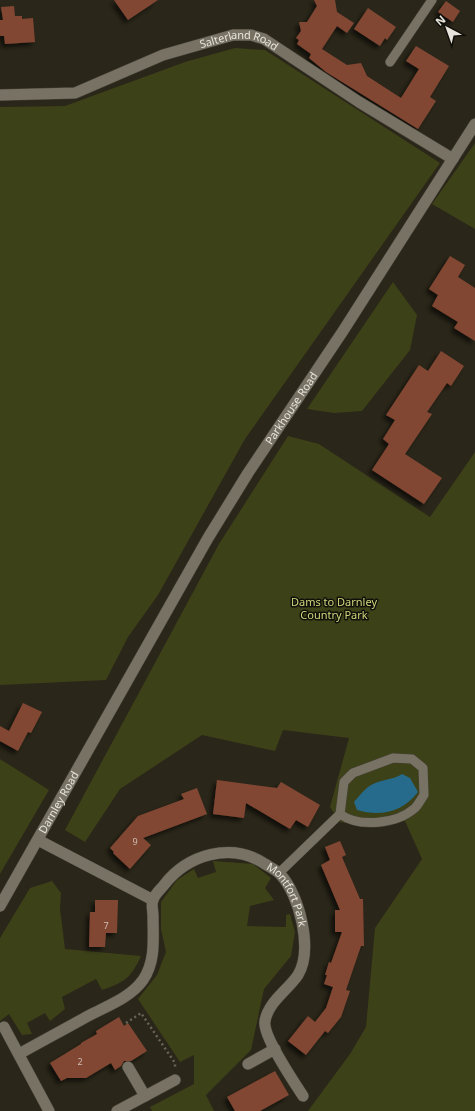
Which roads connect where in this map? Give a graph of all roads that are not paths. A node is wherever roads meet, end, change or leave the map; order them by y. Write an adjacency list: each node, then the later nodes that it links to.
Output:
1 (432, 0): 2 (lane)
2 (390, 62)
3 (0, 95): 5 (street, Salterland Road)
4 (475, 124): 5 (street, Parkhouse Road)
5 (453, 159): 6 (street, Parkhouse Road)
6 (117, 699): 8 (street, Darnley Road)
7 (340, 814): 7 (lane); 9 (lane)
8 (38, 840): 10 (street); 11 (street, Darnley Road)
9 (279, 873): 10 (street, Montfort Park); 13 (street, Montfort Park)
10 (153, 900): 14 (street)
11 (0, 906)
12 (4, 1026): 14 (street)
13 (275, 1049): 15 (street); 19 (street, Montfort Park)
14 (19, 1054): 20 (street)
15 (248, 1064)
16 (128, 1067): 18 (street)
17 (175, 1080): 18 (street)
18 (144, 1096): 21 (street)
19 (303, 1096)
20 (49, 1111)
21 (117, 1111)

